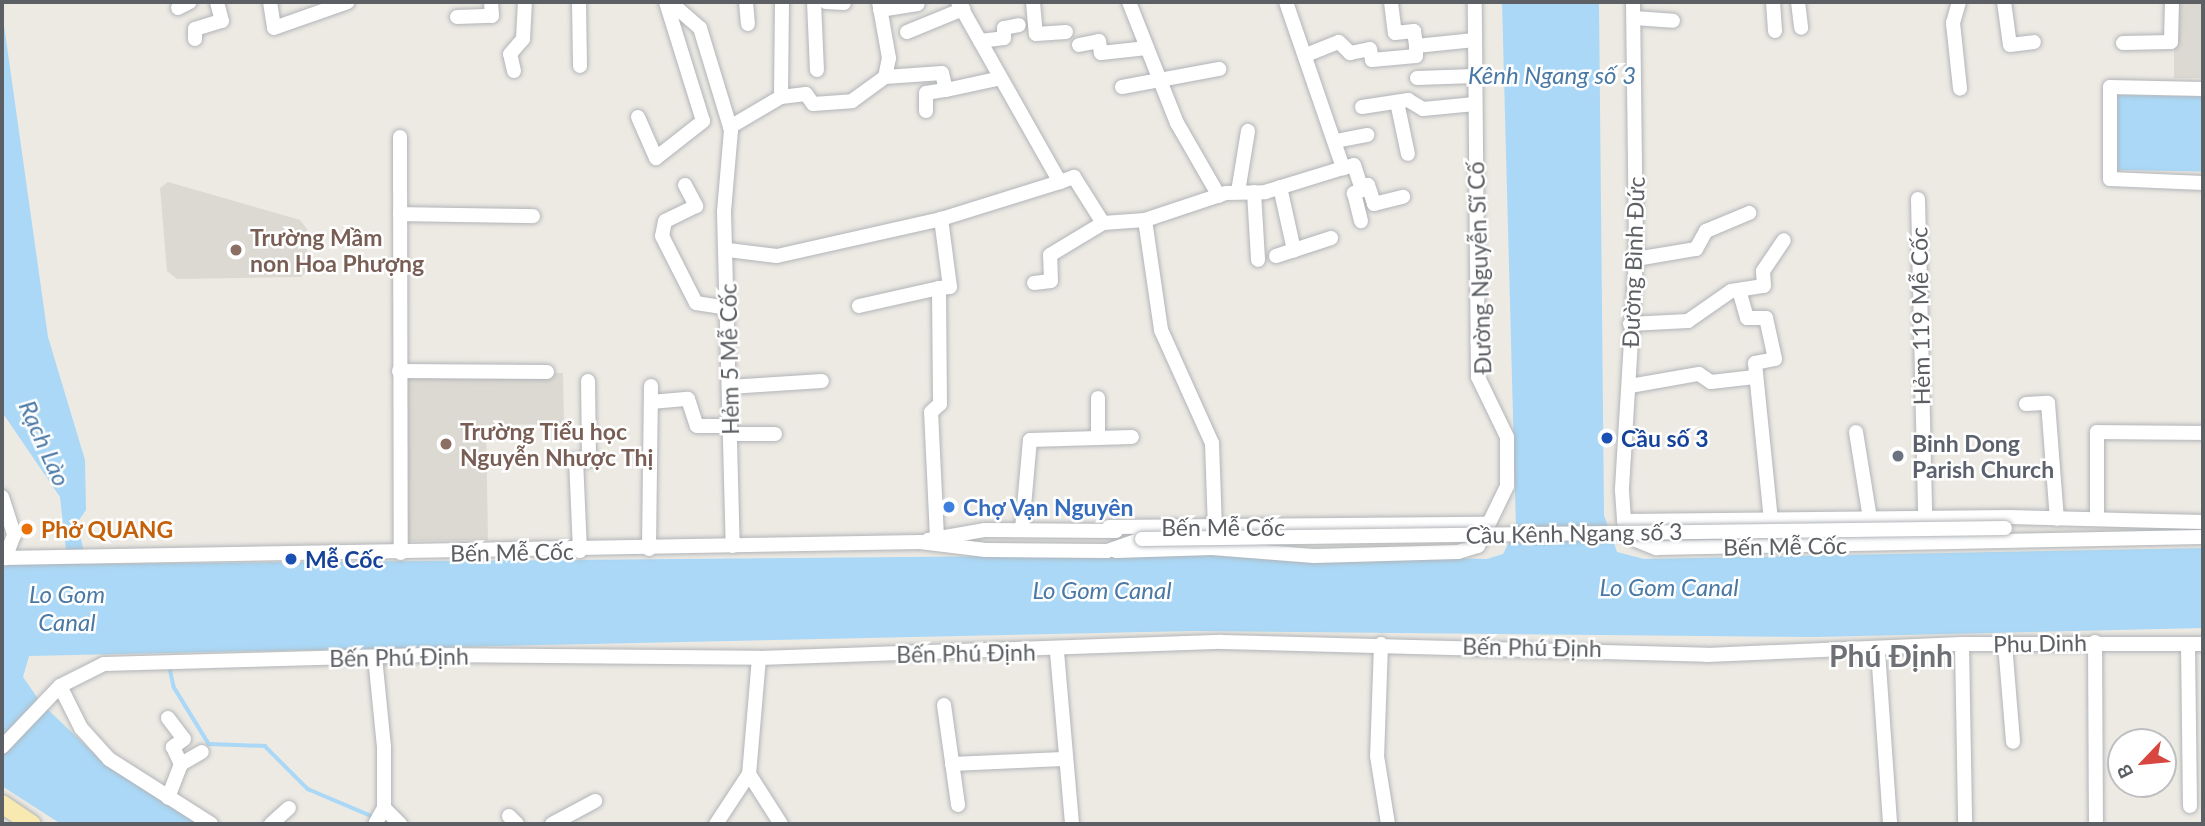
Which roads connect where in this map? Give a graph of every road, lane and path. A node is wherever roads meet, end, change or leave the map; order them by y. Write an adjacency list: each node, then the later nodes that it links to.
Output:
1 (218, 2): 36 (street)
2 (270, 2): 3 (street)
3 (348, 2)
4 (491, 2): 27 (street)
5 (525, 2): 48 (street)
6 (579, 2): 45 (street)
7 (668, 2): 63 (street); 64 (street)
8 (746, 2): 30 (street)
9 (782, 2): 58 (street)
10 (814, 2): 47 (street)
11 (827, 2): 23 (street)
12 (1033, 2): 35 (street)
13 (1129, 2): 43 (street)
14 (1286, 2): 44 (street)
15 (1391, 2): 42 (street)
16 (1475, 2): 37 (street, Đường Nguyễn Sĩ Cố)
17 (1633, 2): 28 (street, Đường Bình Đức)
18 (1773, 2): 33 (street)
19 (1798, 2): 32 (street)
20 (1959, 2): 55 (street)
21 (2004, 2): 39 (street)
22 (2172, 2): 40 (street)
23 (845, 3)
24 (918, 4): 25 (street)
25 (880, 6): 49 (street)
26 (960, 6): 34 (street); 38 (street)
27 (457, 17)
28 (1634, 18): 29 (street); 93 (street, Đường Bình Đức)
29 (1673, 21)
30 (748, 24)
31 (1020, 25): 38 (street)
32 (1801, 29)
33 (1774, 31)
34 (906, 32)
35 (1066, 32)
36 (195, 39)
37 (1475, 40): 42 (street); 50 (street, Đường Nguyễn Sĩ Cố)
38 (980, 41): 51 (street)
39 (2034, 42)
40 (2123, 43)
41 (1079, 45): 43 (street)
42 (1416, 46): 44 (street)
43 (1147, 48): 52 (street)
44 (1306, 55): 68 (street)
45 (580, 66)
46 (1219, 69): 52 (street)
47 (817, 70)
48 (514, 71)
49 (885, 76): 57 (street); 58 (street)
50 (1475, 76): 53 (street); 60 (street, Đường Nguyễn Sĩ Cố)
51 (1001, 78): 57 (street); 71 (street)
52 (1160, 78): 54 (street); 78 (street)
53 (1417, 78)
54 (1122, 87)
55 (1960, 89)
56 (2203, 89): 72 (street)
57 (946, 90): 62 (street)
58 (781, 97): 64 (street)
59 (1396, 102): 60 (street); 61 (street); 69 (street)
60 (1475, 104): 128 (street, Đường Nguyễn Sĩ Cố)
61 (1362, 107)
62 (926, 111)
63 (638, 117)
64 (730, 127): 90 (street, Hẻm 5 Mễ Cốc)
65 (1248, 131): 76 (street)
66 (1367, 135): 68 (street)
67 (400, 137): 82 (street)
68 (1336, 141): 70 (street)
69 (1408, 154)
70 (1343, 168): 74 (street); 75 (street)
71 (1060, 182): 84 (street); 87 (street)
72 (2203, 183)
73 (685, 185): 99 (street)
74 (1361, 186): 79 (street); 86 (street)
75 (1280, 187): 77 (street); 91 (street)
76 (1238, 192): 77 (street); 78 (street)
77 (1254, 192): 94 (street)
78 (1219, 196): 85 (street)
79 (1403, 197)
80 (1918, 199): 119 (street, Hẻm 119 Mễ Cốc)
81 (1749, 213): 93 (street)
82 (400, 214): 83 (street); 101 (street)
83 (533, 216)
84 (941, 219): 90 (street); 96 (street)
85 (1145, 220): 87 (street); 130 (street)
86 (1361, 221)
87 (1103, 223): 95 (street)
88 (1331, 238): 91 (street)
89 (1784, 240): 97 (street)
90 (729, 250): 99 (street, Hẻm 5 Mễ Cốc)
91 (1294, 250): 92 (street)
92 (1276, 256)
93 (1636, 259): 100 (street, Đường Bình Đức)
94 (1258, 260)
95 (1034, 283)
96 (939, 288): 98 (street); 136 (street)
97 (1740, 290): 100 (street); 103 (street)
98 (859, 306)
99 (727, 308): 108 (street, Hẻm 5 Mễ Cốc)
100 (1630, 324): 107 (street, Đường Bình Đức)
101 (399, 371): 102 (street); 145 (street)
102 (547, 372)
103 (1755, 377): 107 (street); 125 (street)
104 (588, 381): 143 (street)
105 (822, 381): 108 (street)
106 (651, 386): 110 (street)
107 (1630, 386): 126 (street, Đường Bình Đức)
108 (729, 387): 112 (street, Hẻm 5 Mễ Cốc)
109 (1098, 398): 116 (street)
110 (651, 402): 112 (street); 141 (street)
111 (2026, 404): 122 (street)
112 (730, 430): 115 (street); 140 (street, Hẻm 5 Mễ Cốc)
113 (1856, 432): 120 (street)
114 (2203, 433): 123 (street)
115 (775, 434)
116 (1098, 437): 117 (street); 132 (street)
117 (1132, 437)
118 (2, 497): 146 (street)
119 (1925, 517): 120 (street, Bến Mễ Cốc); 121 (street, Bến Mễ Cốc)
120 (1870, 518): 125 (street, Bến Mễ Cốc)
121 (2039, 519): 122 (street, Bến Mễ Cốc); 131 (street, Bến Mễ Cốc)
122 (2057, 519): 123 (street, Bến Mễ Cốc)
123 (2097, 519): 124 (street, Bến Mễ Cốc)
124 (2136, 519): 127 (street, Bến Mễ Cốc); 134 (street)
125 (1771, 520): 126 (street, Bến Mễ Cốc)
126 (1624, 522): 138 (street, Bến Mễ Cốc)
127 (2203, 522)
128 (1486, 524): 130 (street, Bến Mễ Cốc); 144 (street, Bến Mễ Cốc)
129 (1109, 527): 130 (street, Bến Mễ Cốc); 132 (street, Bến Mễ Cốc); 137 (street, Bến Mễ Cốc)
130 (1215, 528)
131 (2006, 528): 137 (street, Cầu Kênh Ngang số 3, bridge); 138 (street, Bến Mễ Cốc)
132 (1022, 529): 133 (street, Bến Mễ Cốc)
133 (985, 530): 136 (street, Bến Mễ Cốc); 142 (street)
134 (2135, 537): 135 (street, Bến Mễ Cốc); 138 (street, Bến Mễ Cốc)
135 (2203, 537)
136 (937, 538): 139 (street, Bến Mễ Cốc)
137 (1142, 539): 144 (street, Bến Mễ Cốc)
138 (2038, 540)
139 (920, 542): 140 (street, Bến Mễ Cốc); 142 (street, Bến Mễ Cốc)
140 (733, 546): 141 (street, Bến Mễ Cốc)
141 (649, 549): 143 (street, Bến Mễ Cốc)
142 (986, 550): 144 (street, Bến Mễ Cốc)
143 (580, 551): 145 (street, Bến Mễ Cốc)
144 (1107, 551)
145 (401, 553): 146 (street, Bến Mễ Cốc)
146 (9, 557)
147 (2095, 642): 150 (street, Phu Dinh); 151 (street, Phu Dinh); 185 (street)
148 (1381, 644): 152 (street, Bến Phú Định); 153 (street, Bến Phú Định); 182 (street)
149 (1962, 644): 150 (street, Phu Dinh); 152 (street, Phu Dinh); 184 (street)
150 (2005, 644): 159 (street)
151 (2196, 644): 170 (street)
152 (1878, 651): 183 (street)
153 (1057, 652): 155 (street, Bến Phú Định); 162 (street)
154 (375, 657): 155 (street, Bến Phú Định); 156 (street, Bến Phú Định); 172 (street)
155 (759, 658): 165 (street)
156 (60, 686): 160 (street, Bến Phú Định); 166 (street)
157 (944, 705): 164 (street)
158 (168, 718): 163 (street)
159 (2012, 742)
160 (2, 747)
161 (202, 751): 163 (street)
162 (1063, 759): 164 (street); 181 (street)
163 (181, 764): 166 (street)
164 (953, 764): 169 (street)
165 (749, 774): 179 (street); 180 (street)
166 (168, 798): 174 (street)
167 (595, 801): 178 (street)
168 (2, 804): 173 (main road)
169 (958, 805)
170 (2190, 806)
171 (289, 808): 175 (street)
172 (384, 808): 176 (street); 177 (street)
173 (32, 824)
174 (211, 824)
175 (271, 824)
176 (375, 824)
177 (400, 824)
178 (552, 824)
179 (716, 824)
180 (781, 824)
181 (1072, 824)
182 (1388, 824)
183 (1890, 824)
184 (1965, 824)
185 (2096, 824)

